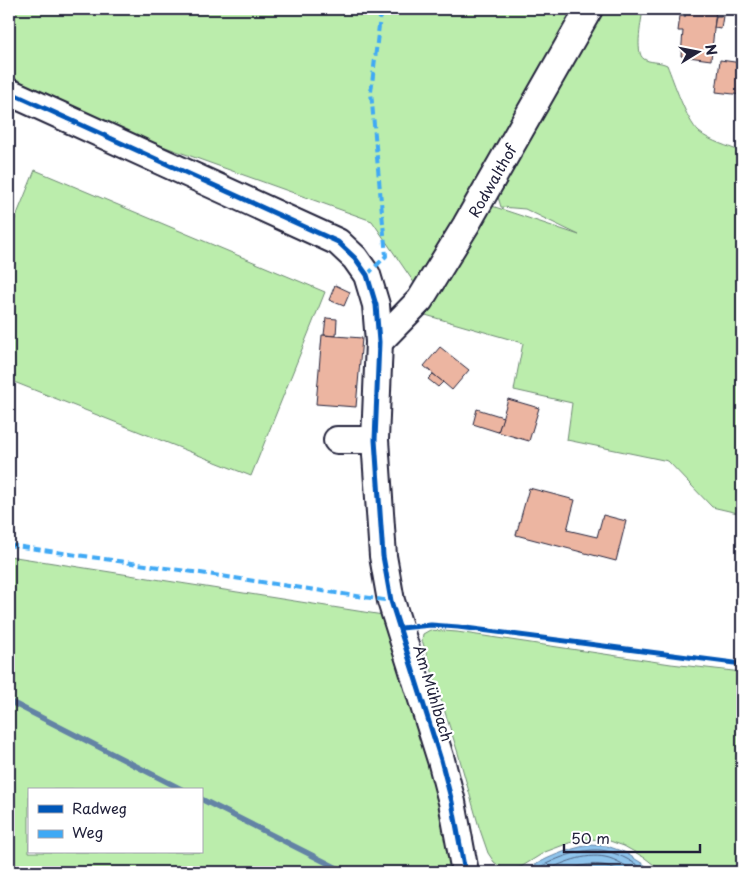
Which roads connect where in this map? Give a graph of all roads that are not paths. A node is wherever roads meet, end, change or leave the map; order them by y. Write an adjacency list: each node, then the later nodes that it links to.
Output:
1 (589, 9): 3 (street, Rodwalthof)
2 (9, 92): 3 (street, Am Mühlbach)
3 (379, 342): 5 (street, Am Mühlbach)
4 (337, 440): 5 (street)
5 (376, 440): 6 (street, Am Mühlbach)
6 (465, 872)

